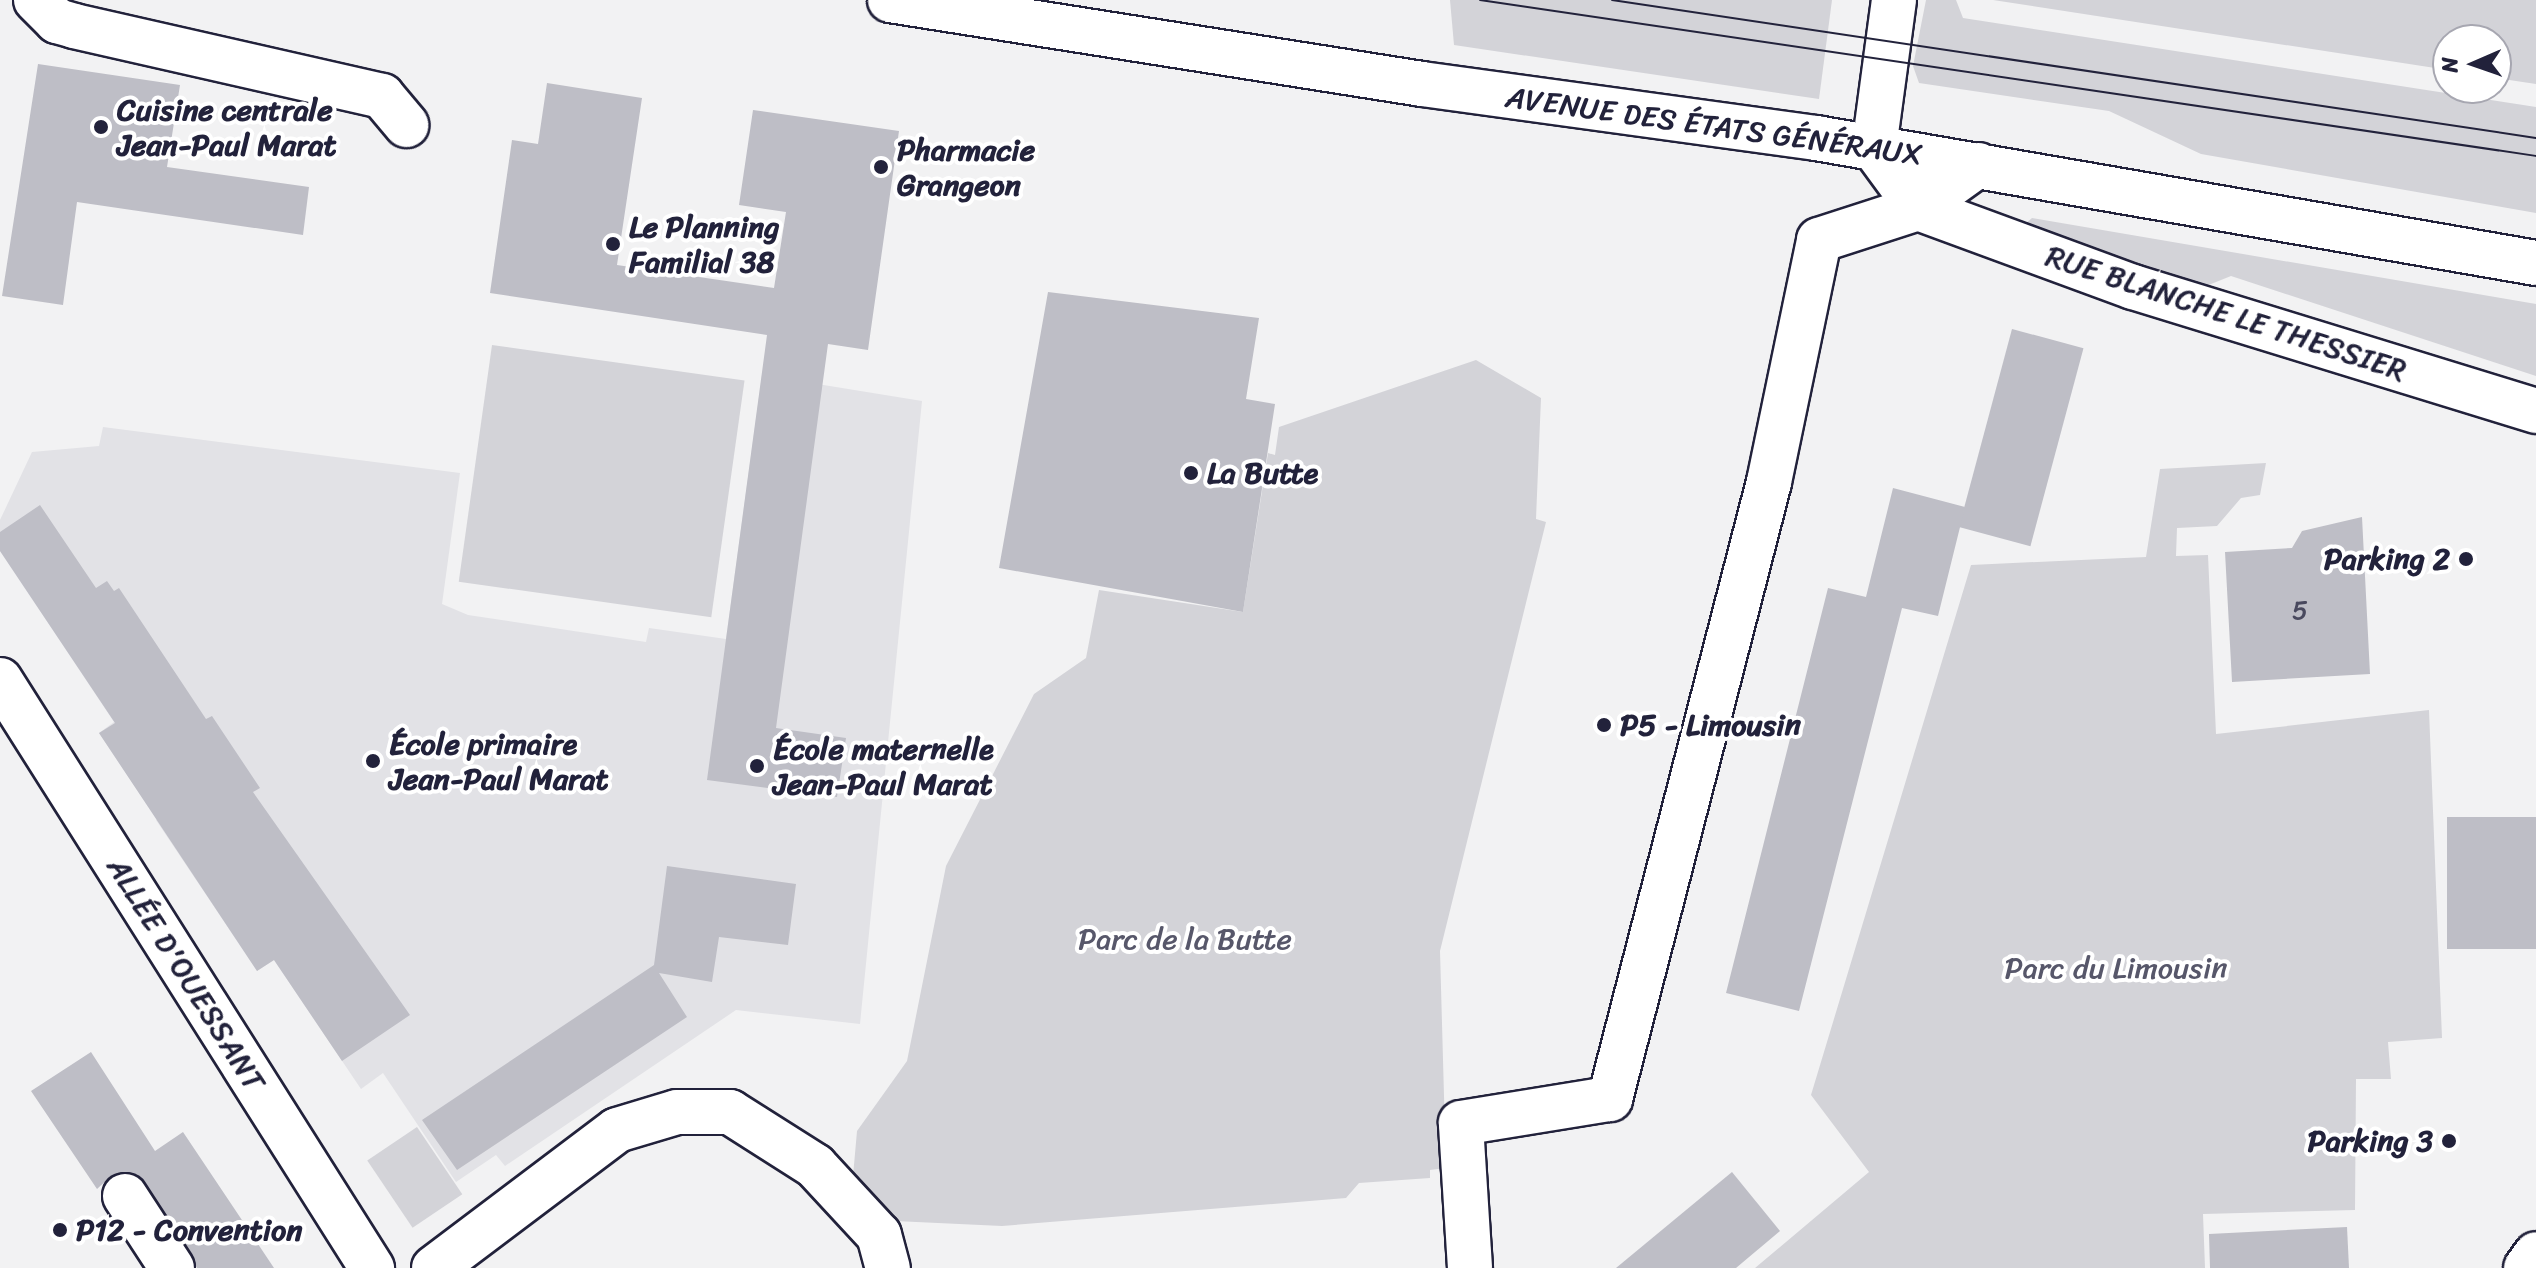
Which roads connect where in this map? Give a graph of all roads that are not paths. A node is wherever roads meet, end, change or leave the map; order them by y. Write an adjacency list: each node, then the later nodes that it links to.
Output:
1 (36, 0): 5 (street)
2 (104, 0): 5 (street)
3 (890, 0): 7 (street, AVENUE DES ÉTATS GÉNÉRAUX)
4 (1894, 0): 7 (street)
5 (132, 42): 6 (street)
6 (406, 125)
7 (1874, 148): 8 (street, AVENUE DES ÉTATS GÉNÉRAUX); 9 (street)
8 (1978, 165): 9 (street); 10 (street, AVENUE DES ÉTATS GÉNÉRAUX)
9 (1918, 208): 11 (street, RUE BLANCHE LE THESSIER); 19 (street)
10 (2536, 263)
11 (2536, 411)
12 (0, 680): 16 (street, ALLÉE D'OUESSANT)
13 (125, 1196): 15 (street)
14 (2536, 1254): 20 (street)
15 (172, 1268)
16 (372, 1268)
17 (434, 1268): 18 (street)
18 (888, 1268)
19 (1470, 1268)
20 (2526, 1268)

